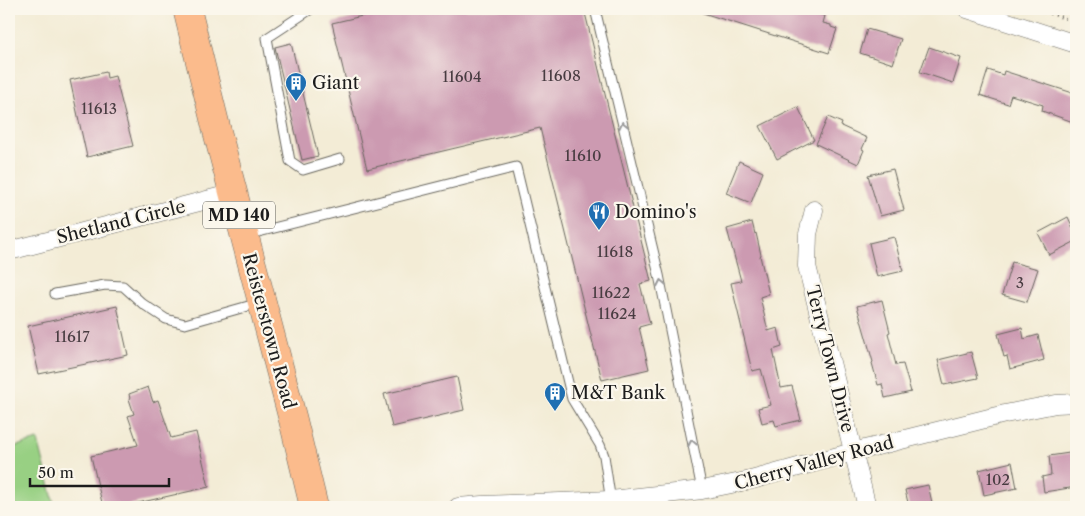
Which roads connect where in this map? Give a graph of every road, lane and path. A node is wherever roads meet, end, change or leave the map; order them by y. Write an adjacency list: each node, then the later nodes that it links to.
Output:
1 (188, 9): 9 (main road, Reisterstown Road / MD 140)
2 (311, 9): 8 (lane)
3 (595, 9): 17 (lane, one-way to 3)
4 (967, 9): 7 (street)
5 (1036, 9): 6 (path)
6 (1076, 22)
7 (1076, 44)
8 (340, 160)
9 (234, 193): 11 (main road, Reisterstown Road / MD 140); 12 (street, Shetland Circle)
10 (814, 210): 16 (street, Terry Town Drive)
11 (244, 235): 14 (main road, Reisterstown Road / MD 140); 18 (lane)
12 (9, 251)
13 (54, 294): 14 (lane)
14 (262, 302): 19 (main road, Reisterstown Road / MD 140)
15 (1076, 403): 16 (street, Cherry Valley Road)
16 (853, 452): 17 (street, Cherry Valley Road); 21 (street, Terry Town Drive)
17 (702, 490): 18 (street, Cherry Valley Road)
18 (611, 504): 20 (street, Cherry Valley Road)
19 (314, 507)
20 (458, 507)
21 (867, 507)

